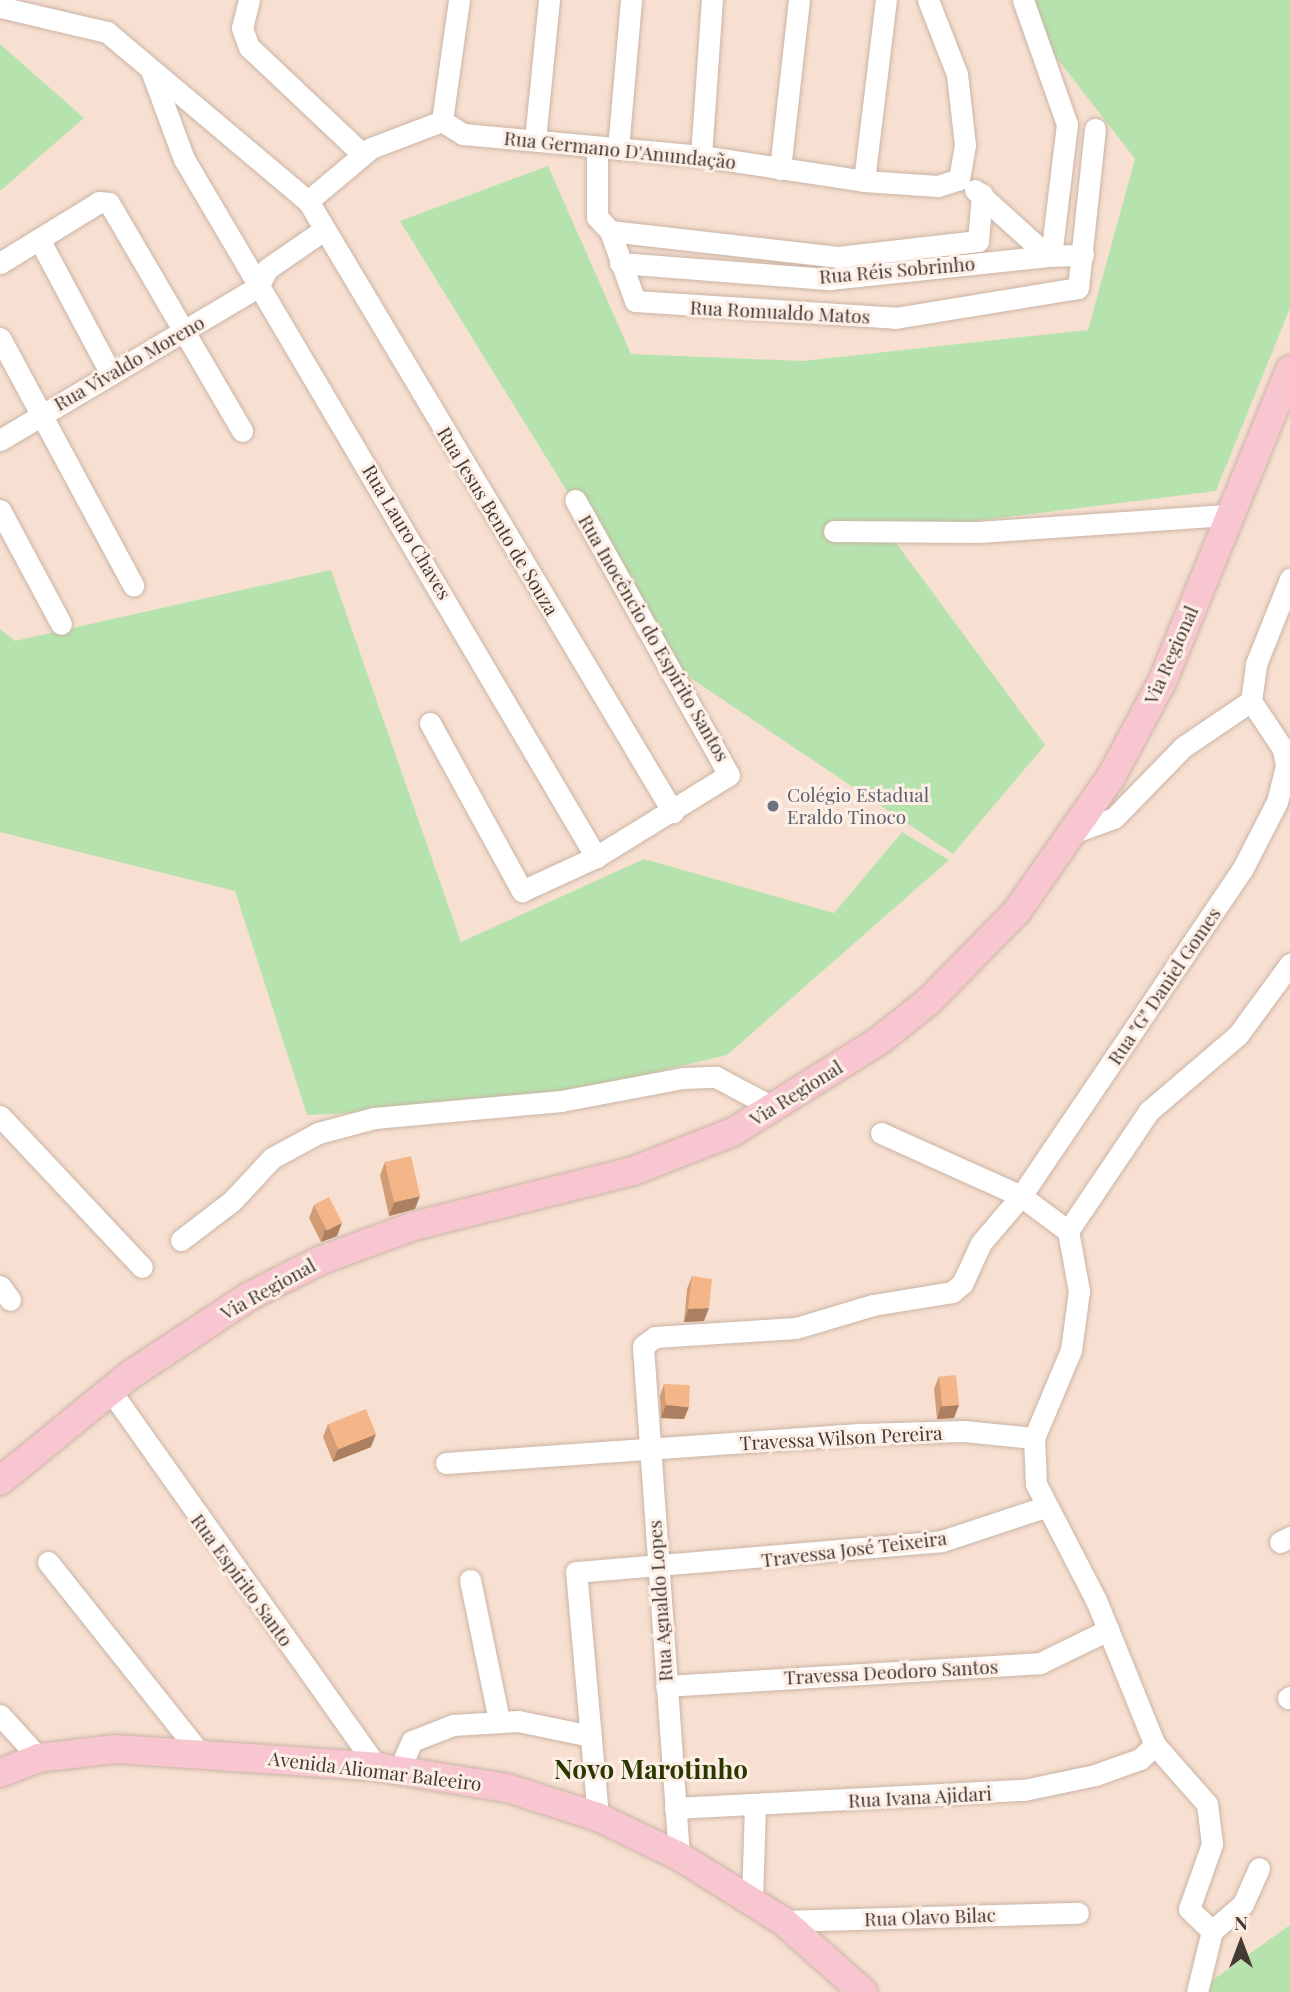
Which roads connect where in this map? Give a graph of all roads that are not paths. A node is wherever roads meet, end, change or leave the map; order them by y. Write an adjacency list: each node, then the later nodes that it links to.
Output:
1 (249, 0): 17 (street)
2 (459, 0): 12 (street)
3 (549, 0): 14 (street)
4 (631, 0): 16 (street)
5 (712, 0): 18 (street)
6 (799, 0): 19 (street)
7 (887, 0): 21 (street)
8 (928, 0): 20 (street)
9 (1023, 0): 28 (street)
10 (0, 7): 11 (street, Rua Jesus Bento de Souza)
11 (150, 68): 23 (street, Rua Jesus Bento de Souza); 31 (street, Rua Lauro Chaves)
12 (442, 121): 14 (street, Rua Germano D'Anundação); 17 (street)
13 (1095, 129): 27 (street)
14 (535, 140): 15 (street, Rua Germano D'Anundação)
15 (597, 147): 16 (street, Rua Germano D'Anundação); 25 (street, Rua Romualdo Matos)
16 (618, 149): 18 (street, Rua Germano D'Anundação)
17 (362, 154): 23 (street)
18 (701, 156): 19 (street, Rua Germano D'Anundação)
19 (780, 169): 21 (street, Rua Germano D'Anundação)
20 (959, 179): 21 (street, Rua Germano D'Anundação); 22 (street)
21 (864, 181)
22 (982, 194): 25 (street); 28 (street)
23 (308, 201): 24 (street, Rua Jesus Bento de Souza)
24 (325, 229): 31 (street); 48 (street, Rua Jesus Bento de Souza)
25 (610, 231): 30 (street, Rua Romualdo Matos)
26 (39, 239): 29 (street); 32 (street); 35 (street)
27 (1083, 255): 28 (street, Rua Réis Sobrinho); 30 (street, Rua Romualdo Matos)
28 (1049, 256): 30 (street, Rua Réis Sobrinho)
29 (0, 263)
30 (620, 264)
31 (258, 287): 32 (street, Rua Vivaldo Moreno); 50 (street, Rua Lauro Chaves)
32 (182, 333): 35 (street, Rua Vivaldo Moreno); 37 (street)
33 (0, 338): 36 (street)
34 (1290, 370): 41 (main road, Via Regional)
35 (111, 374): 36 (street, Rua Vivaldo Moreno)
36 (43, 414): 38 (street, Rua Vivaldo Moreno); 44 (street)
37 (242, 431)
38 (0, 440)
39 (575, 500): 48 (street, Rua Inocêncio do Espírito Santos)
40 (0, 510): 45 (street)
41 (1230, 515): 42 (street); 49 (main road, Via Regional)
42 (834, 531)
43 (1290, 579): 46 (street)
44 (133, 585)
45 (61, 624)
46 (1251, 701): 49 (street); 55 (street, Rua "G" Daniel Gomes)
47 (430, 723): 50 (street)
48 (673, 812): 50 (street)
49 (1078, 831): 52 (main road, Via Regional)
50 (596, 857)
51 (1290, 964): 56 (street)
52 (774, 1108): 57 (street); 60 (main road, Via Regional)
53 (0, 1116): 58 (street)
54 (881, 1133): 55 (street)
55 (1021, 1196): 56 (street); 59 (street, Rua "G" Daniel Gomes)
56 (1068, 1231): 61 (street)
57 (181, 1240)
58 (142, 1267)
59 (643, 1346): 62 (street, Rua Agnaldo Lopes)
60 (110, 1390): 64 (main road, Via Regional); 77 (street, Rua Espírito Santo)
61 (1034, 1438): 62 (street, Travessa Wilson Pereira); 65 (street)
62 (648, 1451): 63 (street, Travessa Wilson Pereira); 67 (street, Rua Agnaldo Lopes)
63 (446, 1463)
64 (0, 1481)
65 (1045, 1507): 67 (street, Travessa José Teixeira); 69 (street)
66 (48, 1562): 75 (street)
67 (657, 1563): 70 (street, Rua Agnaldo Lopes); 73 (street, Travessa José Teixeira)
68 (470, 1580): 72 (street)
69 (1108, 1630): 70 (street, Travessa Deodoro Santos); 74 (street)
70 (666, 1686): 80 (street, Rua Agnaldo Lopes)
71 (0, 1715): 76 (street)
72 (499, 1720): 73 (street); 77 (street)
73 (586, 1735): 81 (street)
74 (1154, 1745): 79 (street, Rua Ivana Ajidari); 87 (street)
75 (199, 1752): 76 (main road, Avenida Aliomar Baleeiro); 77 (main road, Avenida Aliomar Baleeiro)
76 (38, 1758): 78 (main road, Avenida Aliomar Baleeiro)
77 (388, 1769): 81 (main road, Avenida Aliomar Baleeiro)
78 (0, 1773)
79 (755, 1806): 80 (street, Rua Ivana Ajidari); 84 (street)
80 (675, 1808): 82 (street, Rua Agnaldo Lopes)
81 (598, 1817): 82 (main road, Avenida Aliomar Baleeiro)
82 (679, 1856): 84 (main road, Avenida Aliomar Baleeiro)
83 (1259, 1868): 87 (street)
84 (752, 1900): 86 (main road, Avenida Aliomar Baleeiro)
85 (1078, 1913): 86 (street, Rua Olavo Bilac)
86 (783, 1921): 88 (main road, Avenida Aliomar Baleeiro)
87 (1212, 1931): 89 (street)
88 (863, 1992)
89 (1197, 1992)

